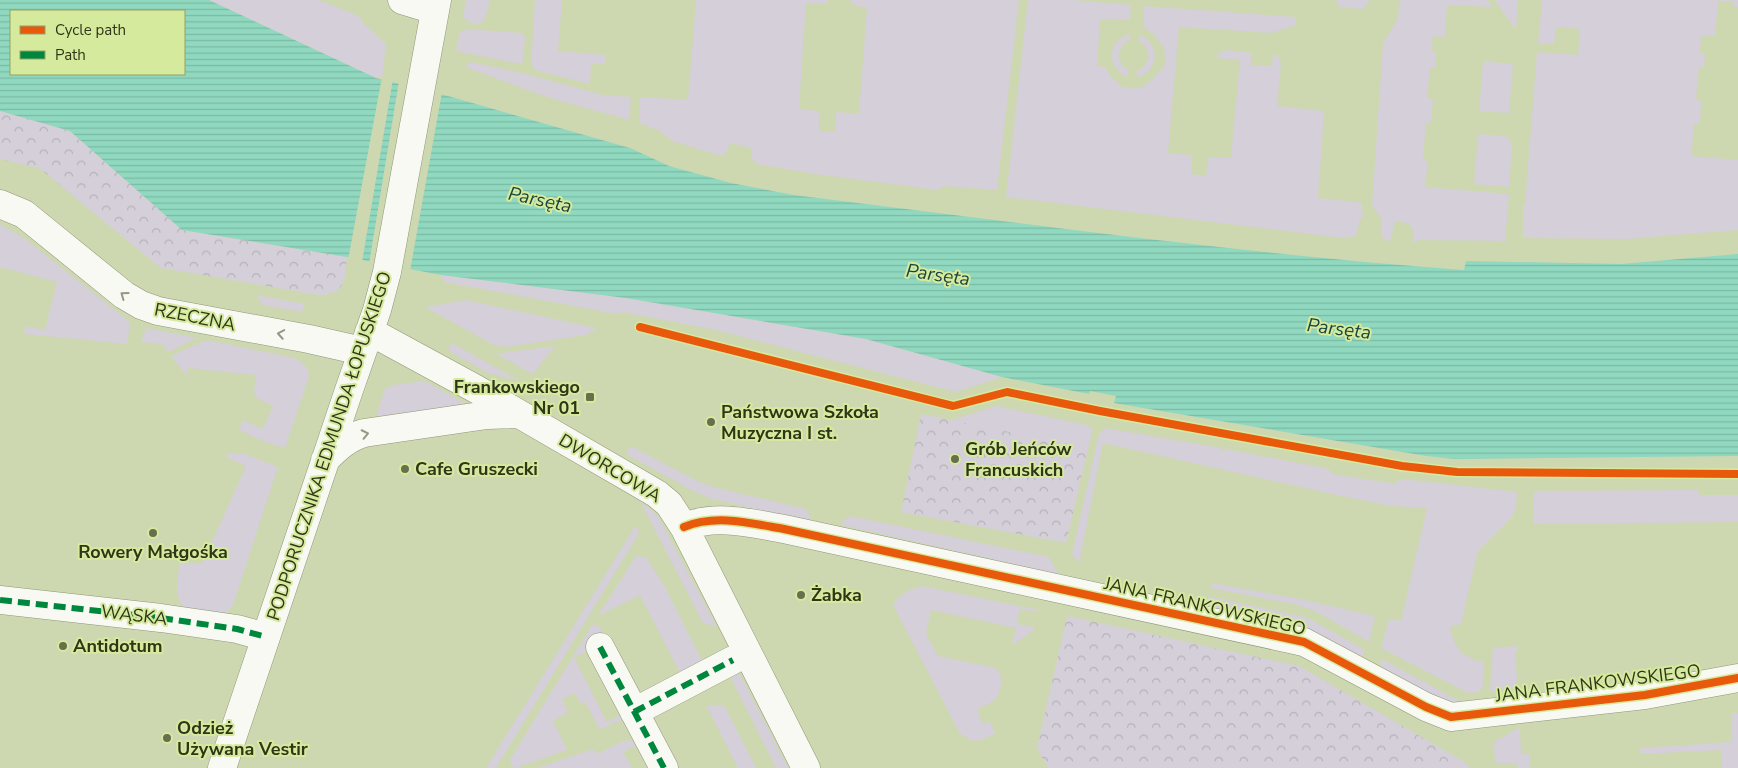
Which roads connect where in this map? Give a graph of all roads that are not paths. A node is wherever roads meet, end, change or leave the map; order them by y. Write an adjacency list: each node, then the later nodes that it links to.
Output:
1 (402, 0): 2 (street)
2 (436, 5): 4 (street, PODPORUCZNIKA EDMUNDA ŁOPUSKIEGO)
3 (0, 204): 4 (street, RZECZNA, one-way to 3)
4 (366, 342): 5 (street, DWORCOWA); 6 (street, PODPORUCZNIKA EDMUNDA ŁOPUSKIEGO)
5 (519, 414): 6 (street, one-way to 5); 7 (street, DWORCOWA)
6 (325, 460): 9 (street, PODPORUCZNIKA EDMUNDA ŁOPUSKIEGO)
7 (684, 528): 12 (street, JANA FRANKOWSKIEGO); 16 (street, DWORCOWA)
8 (0, 600): 9 (street, WĄSKA)
9 (266, 637): 14 (street, PODPORUCZNIKA EDMUNDA ŁOPUSKIEGO)
10 (600, 647): 13 (street)
11 (733, 660): 13 (street)
12 (1738, 678)
13 (634, 712): 15 (street)
14 (222, 768)
15 (664, 768)
16 (806, 768)

